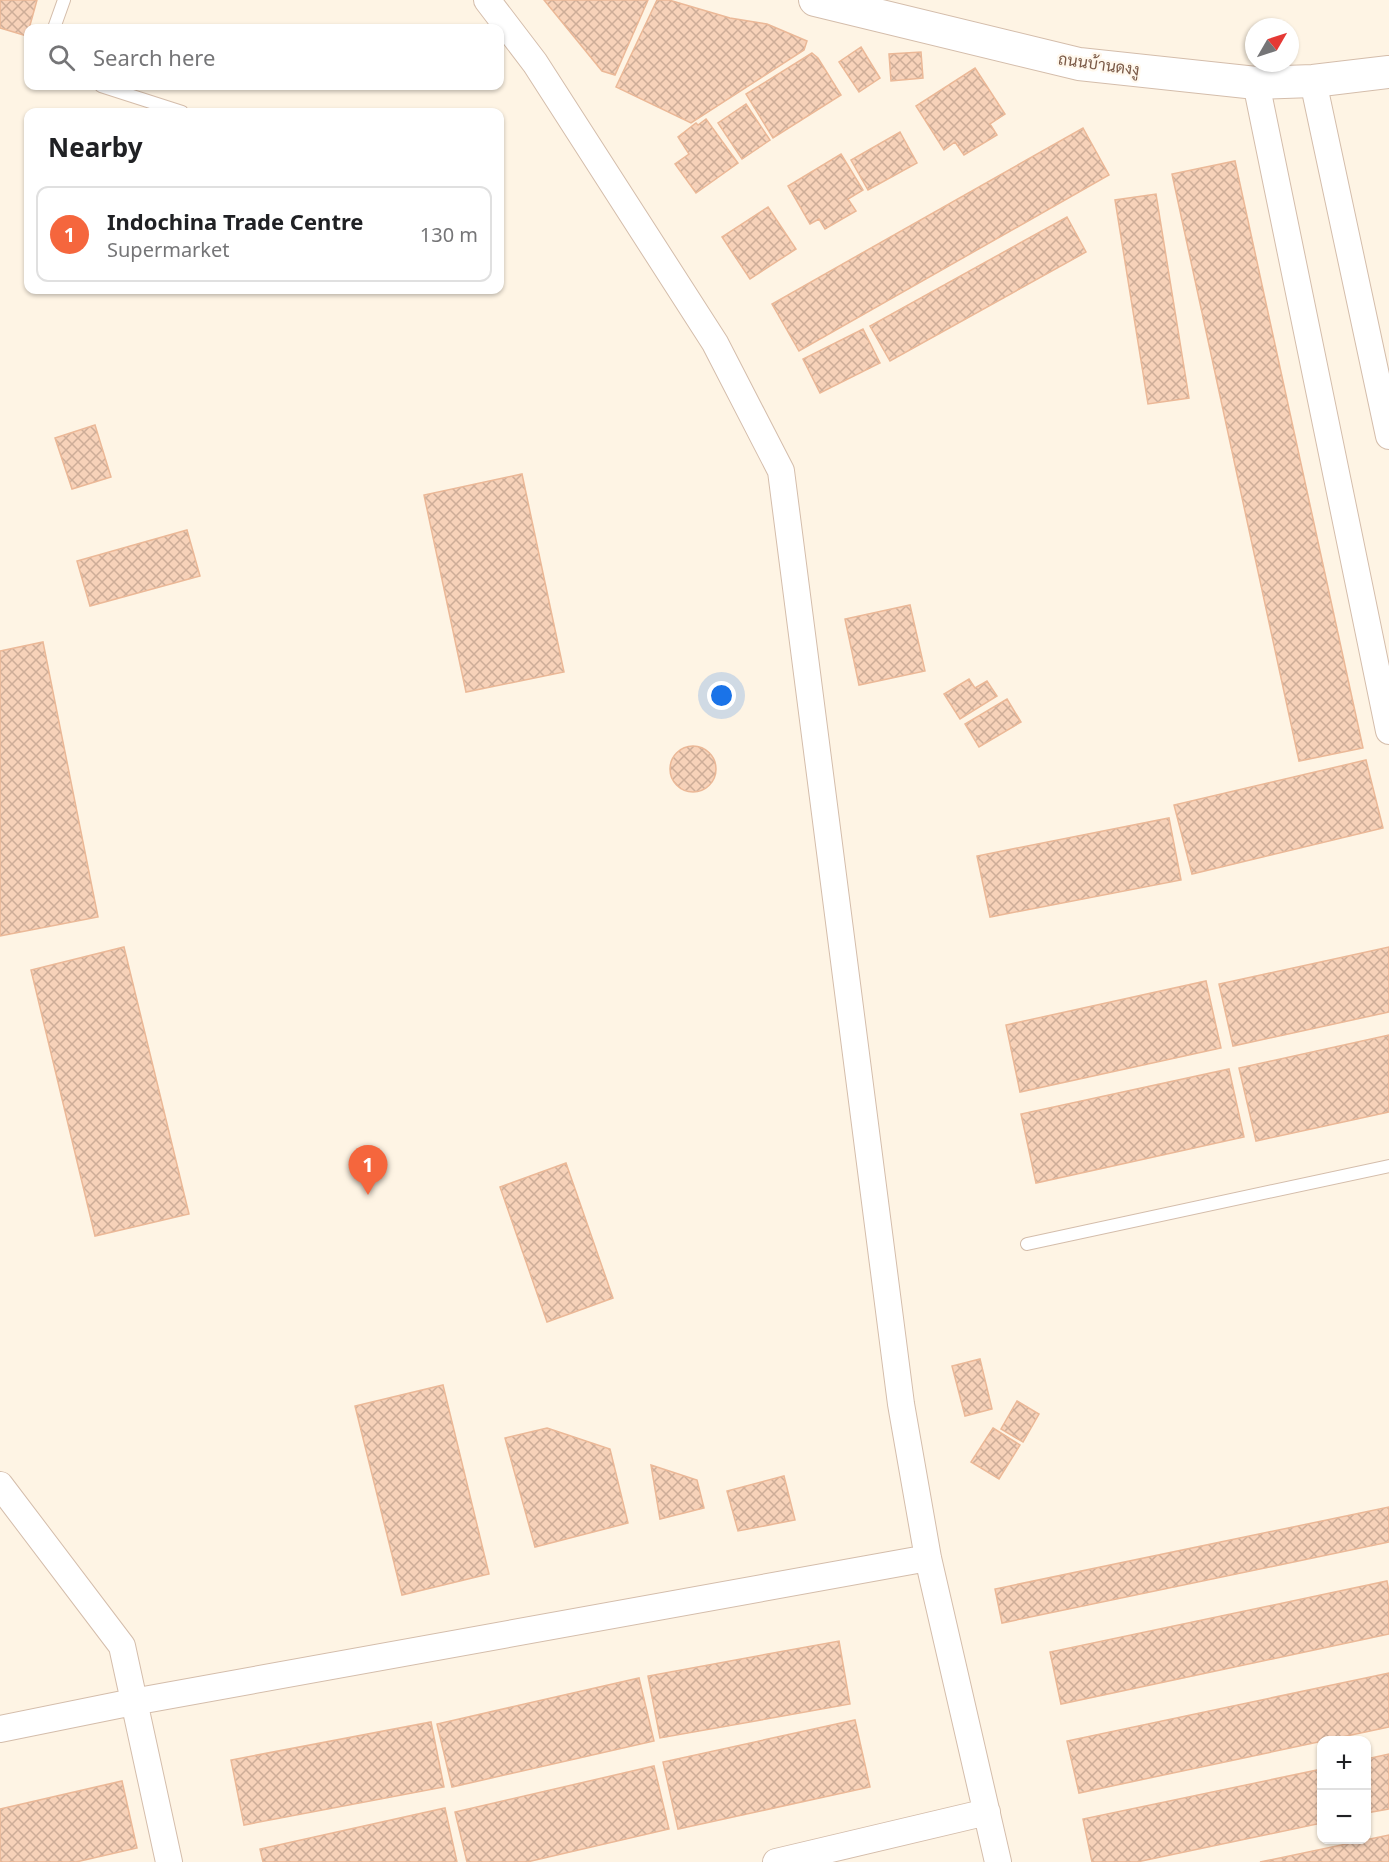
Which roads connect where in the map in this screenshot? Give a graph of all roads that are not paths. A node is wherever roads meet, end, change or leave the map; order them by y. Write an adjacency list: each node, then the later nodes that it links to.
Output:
1 (64, 0): 4 (lane)
2 (487, 0): 15 (street)
3 (815, 0): 7 (street, ถนนบ้านดงงู)
4 (55, 24)
5 (1389, 72): 6 (street, ถนนบ้านดงงู)
6 (1313, 81): 7 (street, ถนนบ้านดงงู); 10 (street)
7 (1256, 83): 11 (street)
8 (113, 90): 9 (lane)
9 (170, 108)
10 (1389, 436)
11 (1389, 731)
12 (1389, 1166): 13 (lane)
13 (1027, 1244)
14 (0, 1485): 16 (street)
15 (928, 1558): 16 (street); 18 (street)
16 (133, 1701): 17 (street); 19 (street)
17 (0, 1730)
18 (987, 1812): 20 (street); 21 (street)
19 (169, 1862)
20 (776, 1862)
21 (998, 1862)

